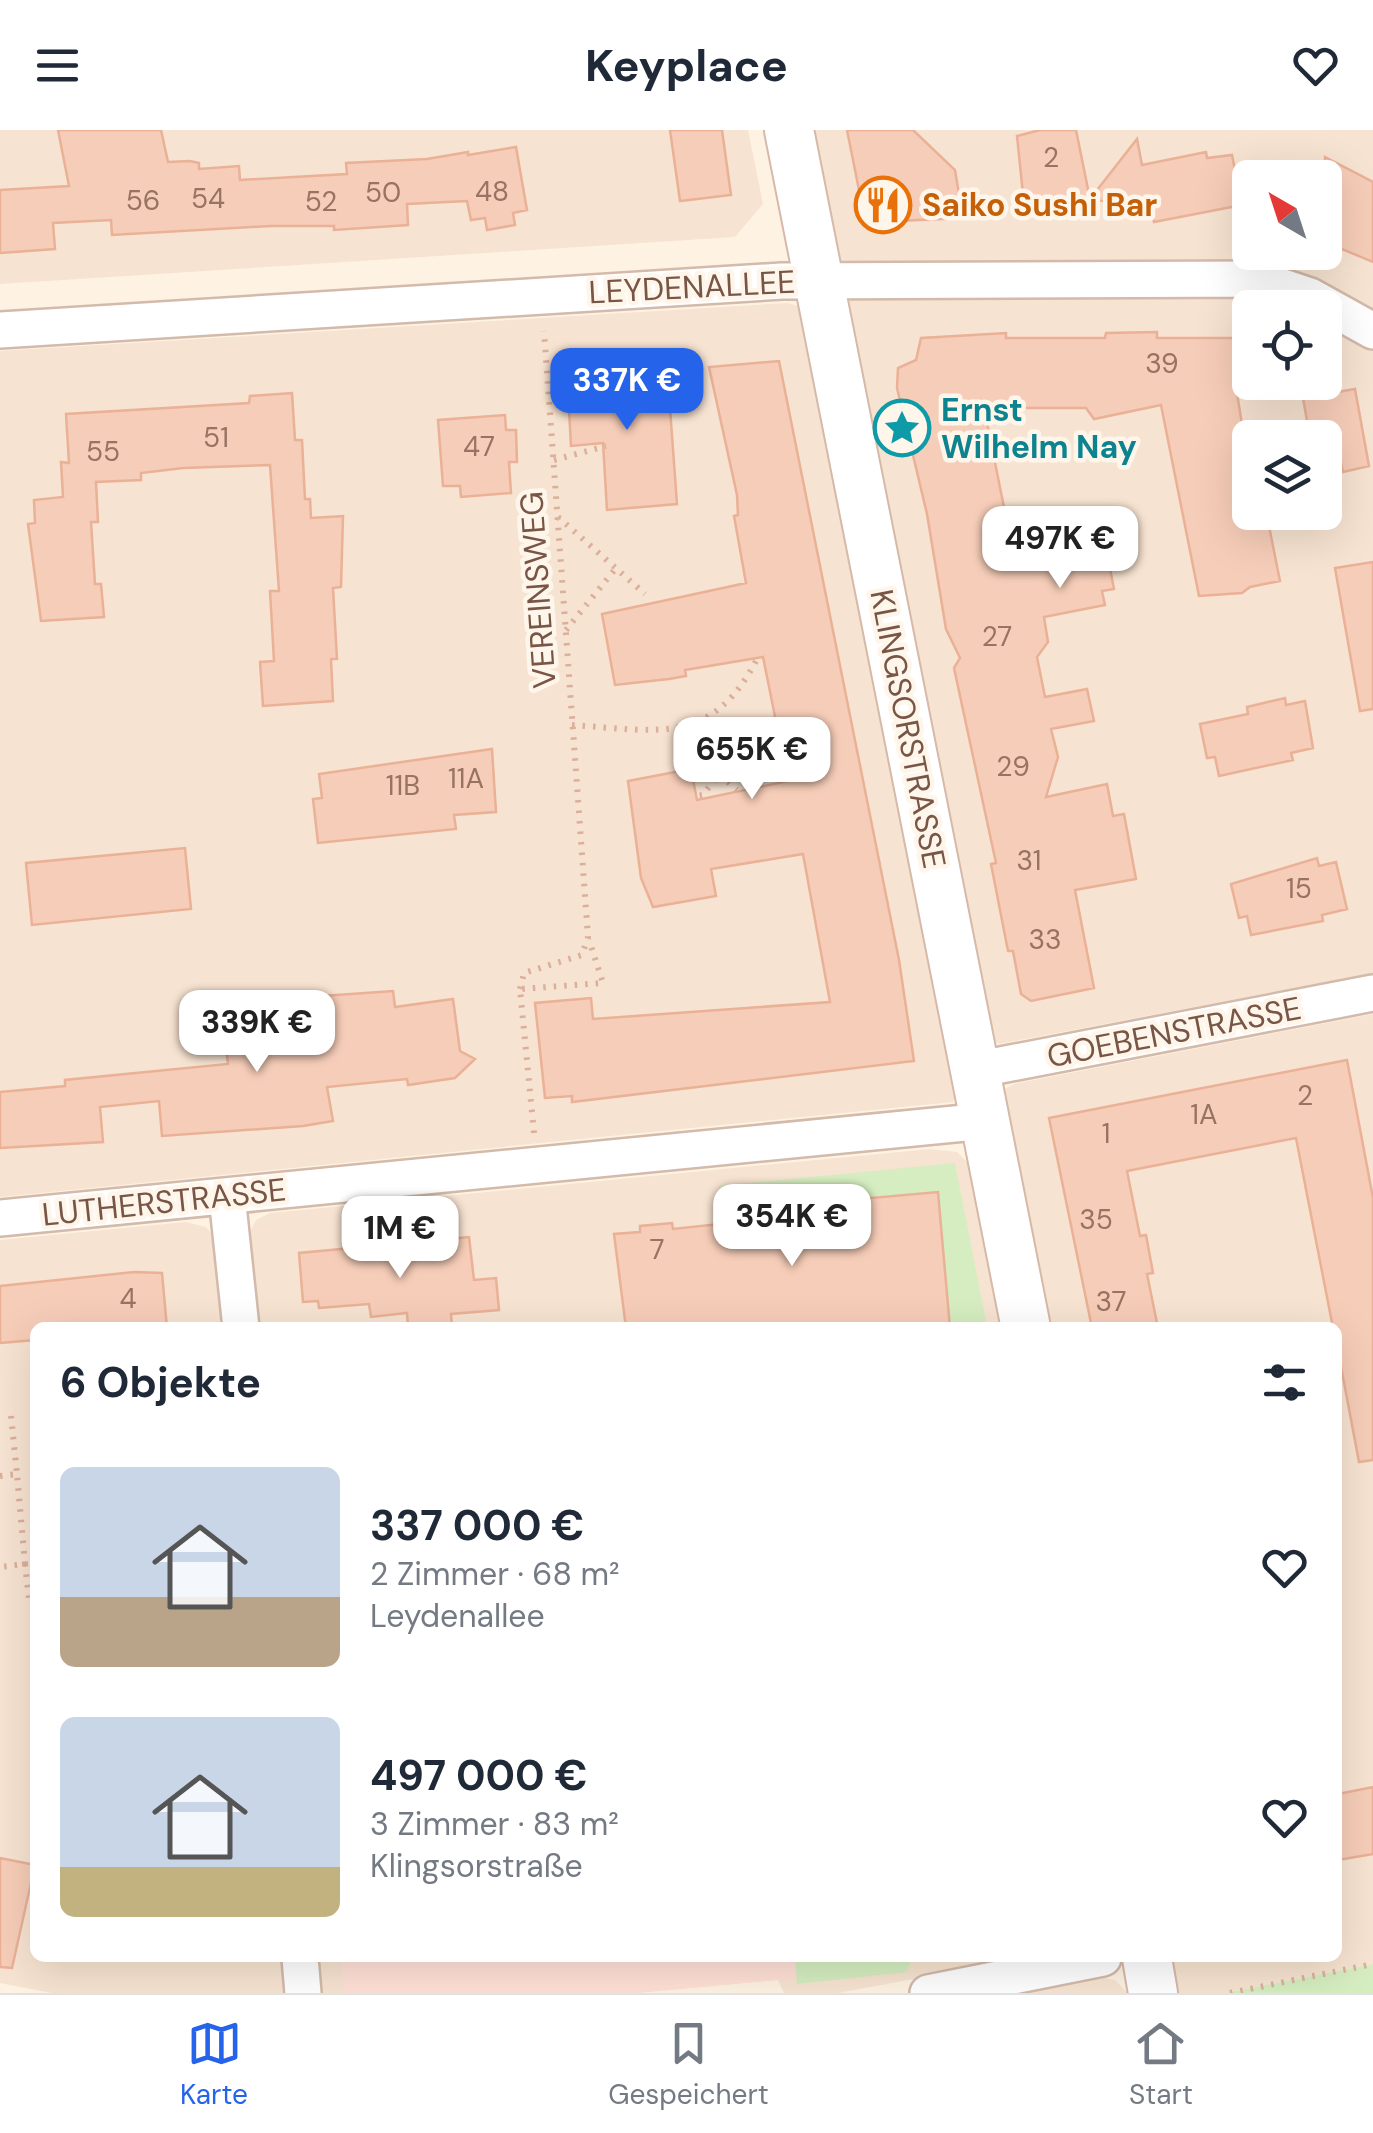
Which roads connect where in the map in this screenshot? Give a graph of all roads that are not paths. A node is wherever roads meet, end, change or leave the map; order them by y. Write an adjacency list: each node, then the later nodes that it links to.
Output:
1 (789, 130): 2 (street, KLINGSORSTRASSE)
2 (820, 280): 3 (street, LEYDENALLEE); 4 (street, LEYDENALLEE); 6 (street, KLINGSORSTRASSE)
3 (0, 330)
4 (1373, 331)
5 (1373, 994): 6 (street, GOEBENSTRASSE)
6 (975, 1070): 7 (street, KLINGSORSTRASSE)
7 (985, 1121): 8 (street, LUTHERSTRASSE); 11 (street, KLINGSORSTRASSE)
8 (227, 1196): 9 (street, LUTHERSTRASSE); 10 (street)
9 (0, 1218)
10 (240, 1322)
11 (1025, 1322)
12 (300, 1962): 15 (street)
13 (1084, 1962): 16 (street)
14 (1148, 1962): 17 (street)
15 (303, 1993)
16 (928, 1993)
17 (1153, 1993)

